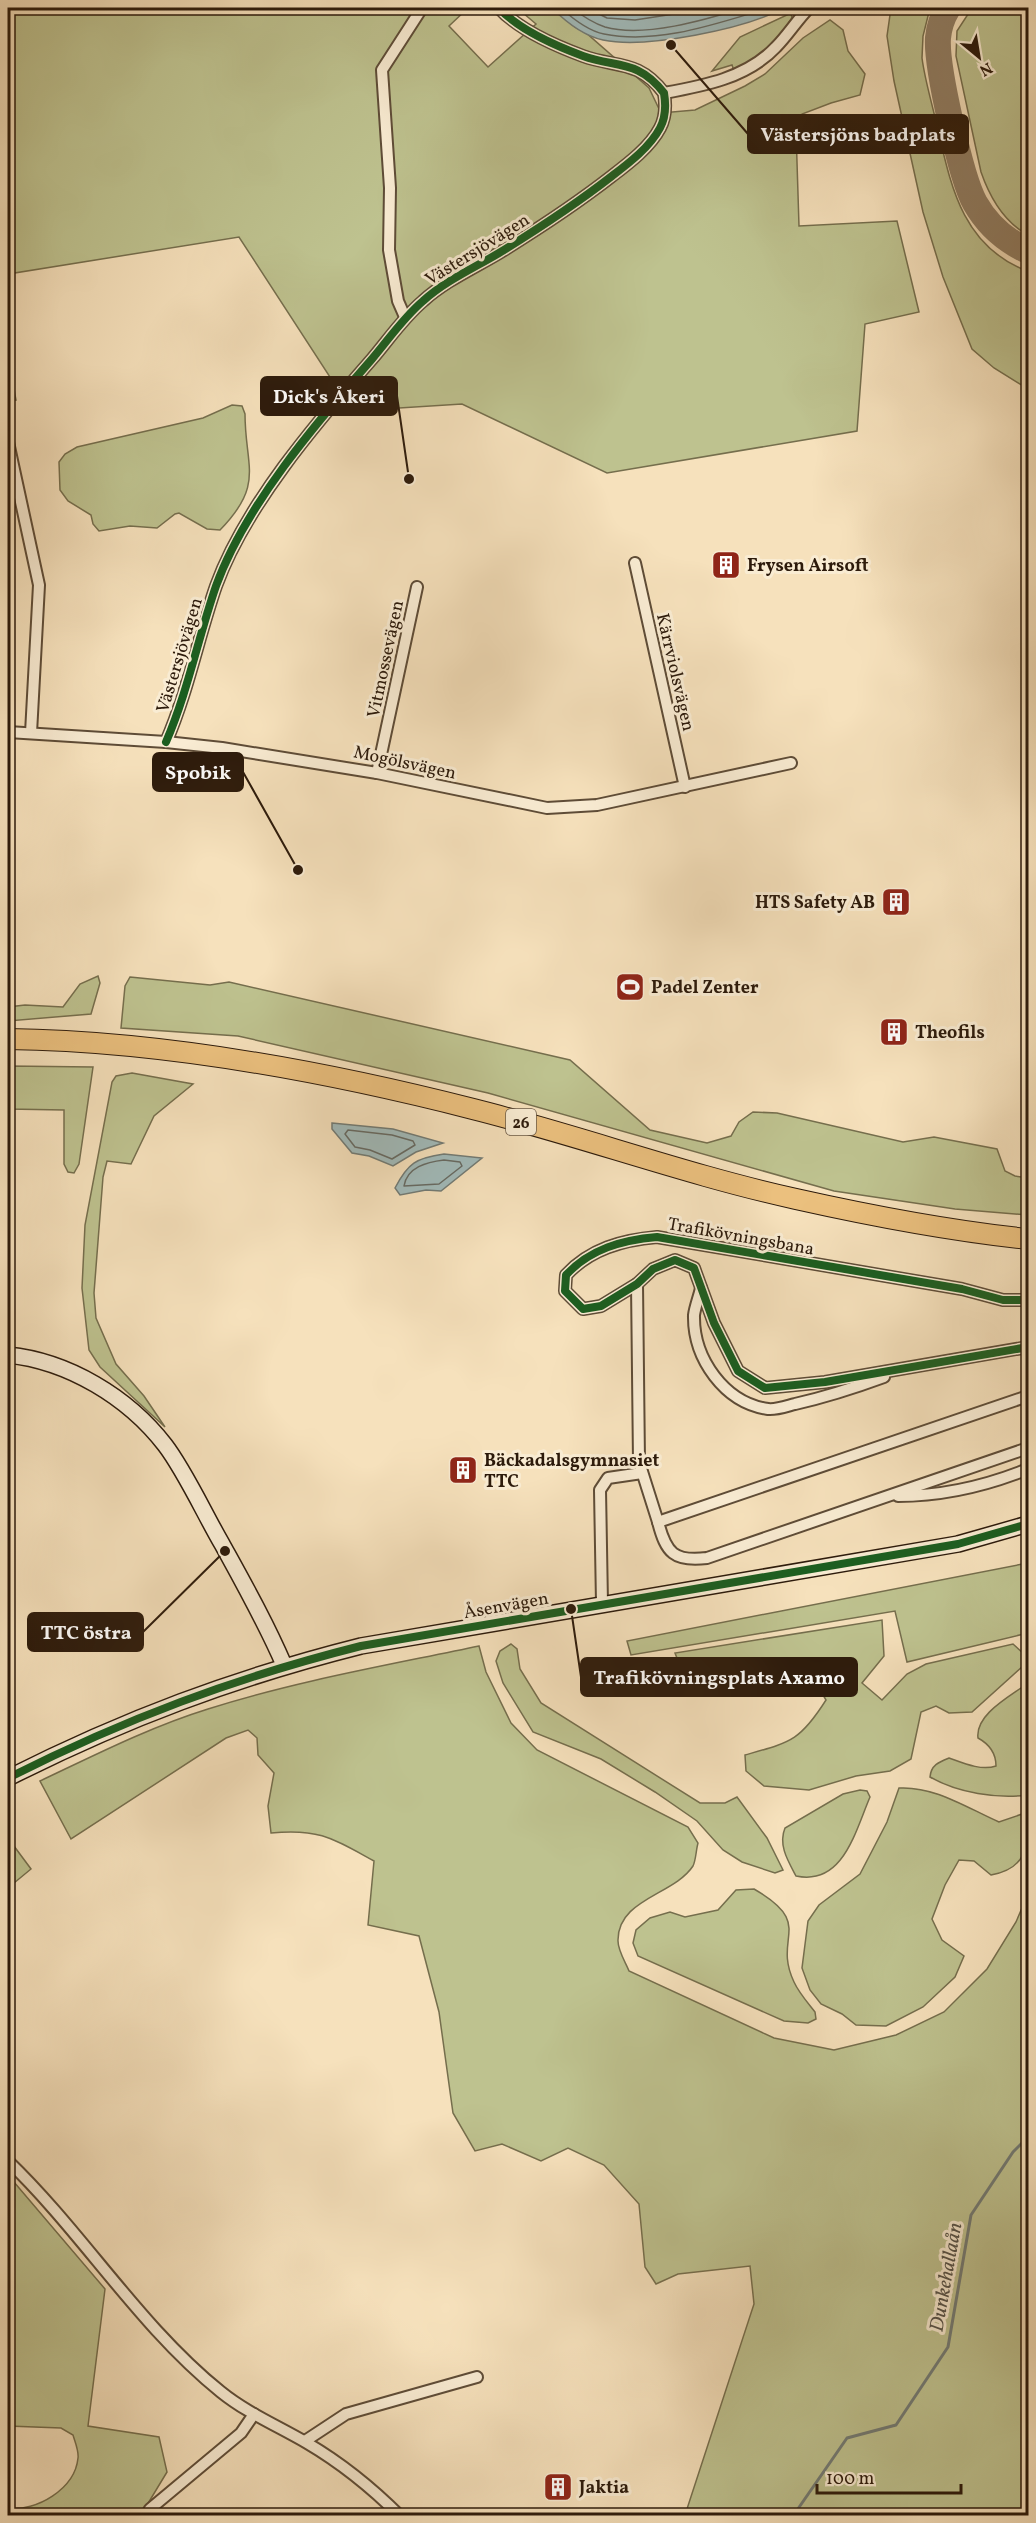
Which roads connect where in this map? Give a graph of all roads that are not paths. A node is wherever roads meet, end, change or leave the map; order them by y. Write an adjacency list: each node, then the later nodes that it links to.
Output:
1 (422, 8): 5 (street)
2 (499, 8): 4 (street)
3 (810, 8): 4 (street)
4 (664, 93): 5 (street, Västersjövägen)
5 (405, 317): 11 (street, Västersjövägen)
6 (8, 442): 10 (street)
7 (635, 563): 14 (street, Kärrviolsvägen)
8 (417, 587): 13 (street, Vitmossevägen)
9 (8, 732): 10 (street, Mogölsvägen)
10 (31, 733): 11 (street, Mogölsvägen)
11 (166, 742): 13 (street, Mogölsvägen)
12 (791, 763): 14 (street, Mogölsvägen)
13 (377, 772): 14 (street, Mogölsvägen)
14 (685, 787)
15 (8, 1039): 17 (highway, 26)
16 (8, 1048): 18 (highway, 26)
17 (1029, 1239)
18 (1029, 1246)
19 (637, 1284): 20 (street, Trafikövningsbana); 21 (street, Trafikövningsbana); 28 (street)
20 (701, 1288): 24 (street, Trafikövningsbana); 24 (street, Trafikövningsbana)
21 (1029, 1300)
22 (1029, 1347): 24 (street, Trafikövningsbana)
23 (8, 1355): 33 (street)
24 (908, 1368)
25 (1029, 1396): 30 (street)
26 (1029, 1448): 29 (street)
27 (1029, 1469): 29 (street)
28 (642, 1473): 30 (street); 32 (street)
29 (889, 1496): 30 (street)
30 (658, 1522)
31 (1029, 1524): 32 (street, Åsenvägen)
32 (602, 1604): 33 (street, Åsenvägen)
33 (284, 1665): 34 (street, Åsenvägen)
34 (8, 1779)
35 (8, 2161): 37 (street)
36 (477, 2377): 38 (street)
37 (254, 2414): 38 (street); 39 (street)
38 (304, 2441): 40 (street)
39 (146, 2516)
40 (400, 2516)

